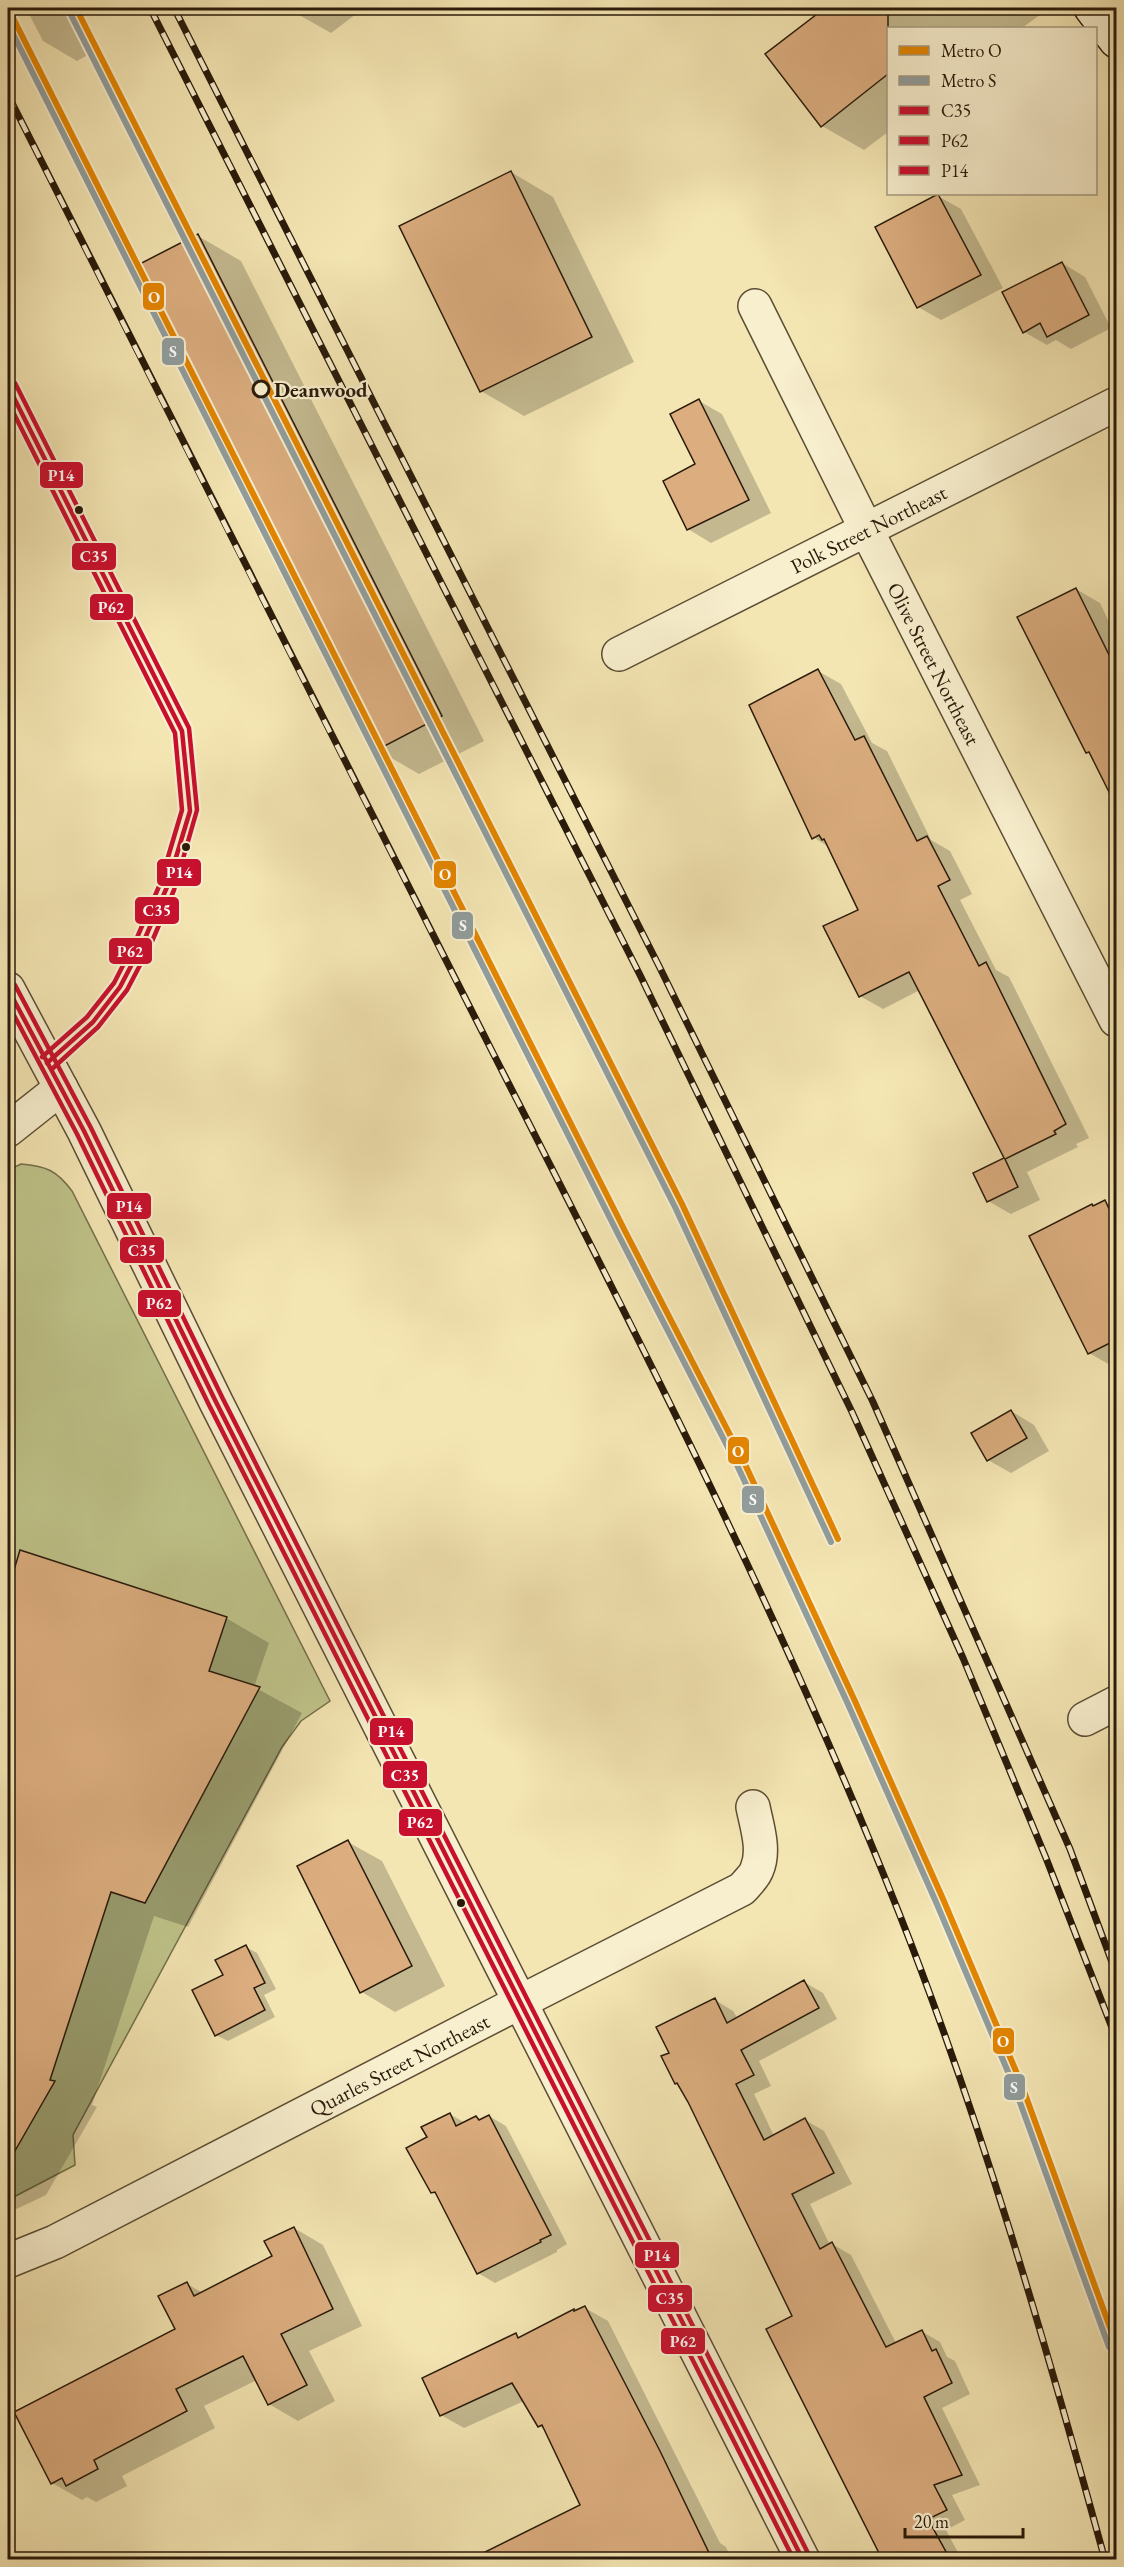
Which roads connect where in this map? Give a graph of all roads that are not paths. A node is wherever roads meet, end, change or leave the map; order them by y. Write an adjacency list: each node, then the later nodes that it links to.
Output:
1 (1091, 8): 2 (street)
2 (1116, 41)
3 (755, 306): 5 (street, Olive Street Northeast)
4 (1116, 405): 5 (street, Polk Street Northeast)
5 (867, 531): 6 (street, Polk Street Northeast); 8 (street, Olive Street Northeast)
6 (619, 654)
7 (8, 989): 9 (street)
8 (1116, 1020)
9 (61, 1088): 10 (street); 14 (street)
10 (8, 1130)
11 (1116, 1703): 12 (street)
12 (1085, 1719)
13 (753, 1807): 14 (street, Quarles Street Northeast)
14 (520, 2002): 15 (street, Quarles Street Northeast); 16 (street)
15 (8, 2261)
16 (803, 2559)

